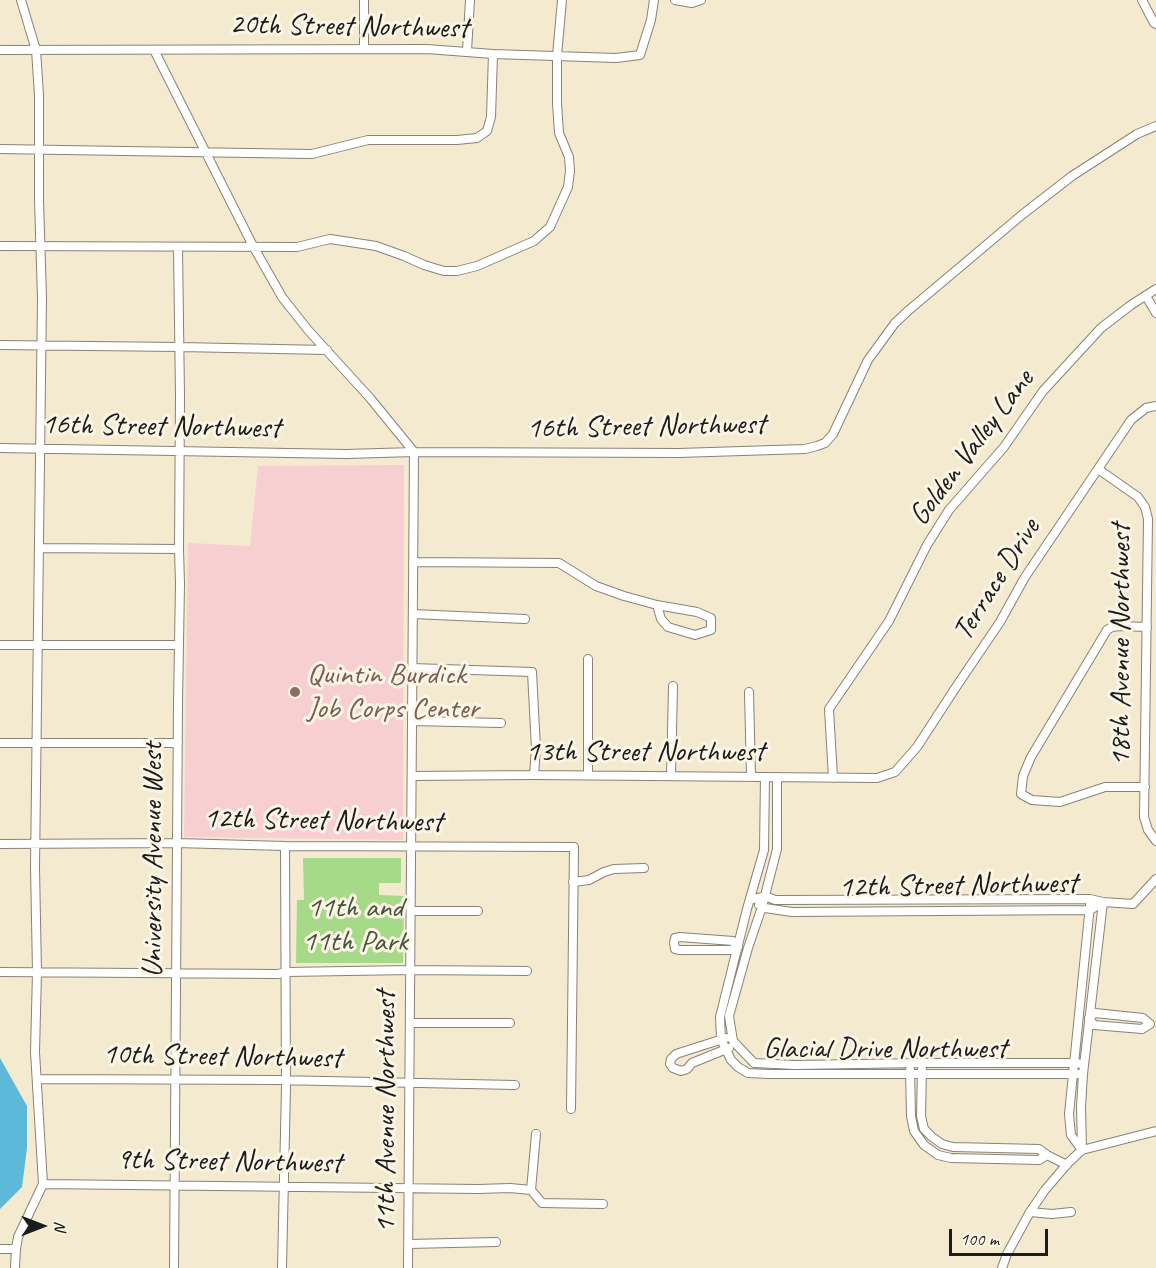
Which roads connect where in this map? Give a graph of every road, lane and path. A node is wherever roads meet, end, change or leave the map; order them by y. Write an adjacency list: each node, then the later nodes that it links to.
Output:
1 (21, 0): 12 (street)
2 (364, 0): 10 (street)
3 (470, 0): 14 (street)
4 (562, 0): 16 (street)
5 (654, 0): 16 (street, 20th Street Northwest)
6 (675, 0): 7 (street)
7 (701, 0)
8 (1142, 0): 9 (street)
9 (1156, 24)
10 (364, 49): 13 (street, 20th Street Northwest); 14 (street, 20th Street Northwest)
11 (0, 50): 12 (street, 20th Street Northwest)
12 (36, 50): 13 (street, 20th Street Northwest); 19 (street)
13 (154, 50): 20 (street)
14 (467, 51): 15 (street, 20th Street Northwest)
15 (493, 54): 16 (street, 20th Street Northwest); 20 (street)
16 (557, 56): 23 (street)
17 (1156, 126): 36 (street, 16th Street Northwest)
18 (0, 149): 19 (street)
19 (39, 149): 20 (street); 22 (street)
20 (206, 152): 23 (street)
21 (0, 246): 22 (street)
22 (40, 246): 24 (street); 29 (street)
23 (253, 246): 24 (street); 31 (street)
24 (178, 248): 30 (street, University Avenue West)
25 (1156, 289): 26 (street, Golden Valley Lane)
26 (1146, 296): 27 (street); 64 (street, Golden Valley Lane)
27 (1156, 313)
28 (0, 345): 29 (street)
29 (41, 346): 30 (street); 34 (street)
30 (180, 347): 31 (street); 35 (street, University Avenue West)
31 (327, 350): 36 (street)
32 (1156, 406): 37 (street, Terrace Drive)
33 (0, 448): 34 (street, 16th Street Northwest)
34 (41, 448): 35 (street, 16th Street Northwest); 38 (street)
35 (180, 452): 36 (street, 16th Street Northwest); 39 (street, University Avenue West)
36 (414, 452): 40 (street, 11th Avenue Northwest)
37 (1098, 469): 44 (street, 18th Avenue Northwest); 65 (street, Terrace Drive)
38 (39, 548): 39 (street); 46 (street)
39 (179, 549): 47 (street, University Avenue West)
40 (414, 562): 41 (street); 42 (street, 11th Avenue Northwest)
41 (657, 605): 41 (street)
42 (413, 614): 43 (street); 49 (street, 11th Avenue Northwest)
43 (525, 619)
44 (1147, 627): 66 (street, 18th Avenue Northwest); 66 (street)
45 (0, 645): 46 (street)
46 (38, 645): 47 (street); 55 (street)
47 (178, 645): 56 (street, University Avenue West)
48 (588, 660): 58 (street)
49 (412, 668): 52 (street, 11th Avenue Northwest); 57 (street)
50 (673, 686): 60 (street)
51 (749, 692): 61 (street)
52 (412, 721): 53 (street); 59 (street, 11th Avenue Northwest)
53 (501, 723)
54 (0, 743): 55 (street)
55 (36, 743): 56 (street); 70 (street)
56 (178, 743): 68 (street, University Avenue West)
57 (534, 775): 58 (street, 13th Street Northwest); 59 (street, 13th Street Northwest)
58 (588, 775): 60 (street, 13th Street Northwest)
59 (412, 776): 72 (street, 11th Avenue Northwest)
60 (671, 776): 61 (street, 13th Street Northwest)
61 (751, 777): 62 (street, 13th Street Northwest)
62 (765, 777): 63 (street, 13th Street Northwest); 78 (street, Glacial Drive Northwest)
63 (777, 777): 64 (street, 13th Street Northwest); 76 (street)
64 (833, 778): 65 (street, 13th Street Northwest)
65 (877, 778)
66 (1145, 787): 67 (street, 18th Avenue Northwest)
67 (1156, 841)
68 (177, 843): 70 (street, 12th Street Northwest); 71 (street, 12th Street Northwest); 90 (street, University Avenue West)
69 (0, 844): 70 (street, 12th Street Northwest)
70 (35, 844): 89 (street)
71 (285, 846): 72 (street, 12th Street Northwest); 91 (street)
72 (412, 847): 75 (street, 12th Street Northwest); 82 (street, 11th Avenue Northwest)
73 (644, 868): 75 (street)
74 (1156, 879): 79 (street, 12th Street Northwest)
75 (573, 882): 113 (street)
76 (765, 896): 77 (street); 78 (street); 80 (street)
77 (1090, 899): 79 (street); 81 (street)
78 (750, 900): 80 (street, 12th Street Northwest); 84 (street, Glacial Drive Northwest)
79 (1103, 902): 81 (street, 12th Street Northwest); 93 (street)
80 (762, 907): 81 (street, 12th Street Northwest); 85 (street)
81 (1090, 910): 92 (street)
82 (411, 911): 83 (street); 86 (street, 11th Avenue Northwest)
83 (478, 911)
84 (738, 946): 84 (street); 85 (street); 97 (street, Glacial Drive Northwest)
85 (748, 948): 96 (street)
86 (411, 970): 87 (street); 91 (street); 94 (street, 11th Avenue Northwest)
87 (527, 970)
88 (0, 972): 89 (street)
89 (36, 972): 90 (street); 108 (street)
90 (176, 972): 91 (street); 109 (street, University Avenue West)
91 (286, 972): 110 (street)
92 (1079, 1017): 93 (street); 100 (street)
93 (1089, 1018): 93 (street); 103 (street)
94 (410, 1023): 95 (street); 111 (street, 11th Avenue Northwest)
95 (510, 1023)
96 (732, 1036): 97 (street); 98 (street)
97 (721, 1039): 99 (street, Glacial Drive Northwest); 99 (street)
98 (736, 1045): 99 (street); 101 (street)
99 (726, 1049): 105 (street, Glacial Drive Northwest)
100 (1073, 1062): 102 (street); 103 (street); 104 (street)
101 (910, 1063): 102 (street); 105 (street)
102 (922, 1063): 106 (street)
103 (1084, 1064): 107 (street)
104 (1072, 1073): 106 (street, Glacial Drive Northwest); 107 (street, Glacial Drive Northwest); 116 (street)
105 (910, 1074): 106 (street, Glacial Drive Northwest); 117 (street)
106 (923, 1074): 117 (street)
107 (1083, 1074): 116 (street)
108 (37, 1079): 109 (street, 10th Street Northwest); 119 (street)
109 (175, 1080): 110 (street, 10th Street Northwest); 120 (street, University Avenue West)
110 (285, 1081): 111 (street, 10th Street Northwest); 121 (street)
111 (410, 1083): 112 (street, 10th Street Northwest); 122 (street, 11th Avenue Northwest)
112 (515, 1085)
113 (571, 1109)
114 (1156, 1131): 116 (street)
115 (536, 1134): 123 (street)
116 (1082, 1150): 118 (street)
117 (1047, 1155): 118 (street)
118 (1067, 1165): 125 (street)
119 (43, 1184): 120 (street, 9th Street Northwest); 130 (street)
120 (174, 1185): 121 (street, 9th Street Northwest); 132 (street, University Avenue West)
121 (283, 1186): 122 (street, 9th Street Northwest); 133 (street)
122 (409, 1188): 123 (street, 9th Street Northwest); 128 (street, 11th Avenue Northwest)
123 (531, 1190): 124 (street, 9th Street Northwest)
124 (603, 1204)
125 (1030, 1212): 126 (street); 135 (street)
126 (1071, 1212)
127 (496, 1242): 128 (street)
128 (409, 1244): 134 (street, 11th Avenue Northwest)
129 (0, 1249): 130 (street)
130 (16, 1249): 131 (street)
131 (15, 1268)
132 (174, 1268)
133 (282, 1268)
134 (408, 1268)
135 (1002, 1268)

